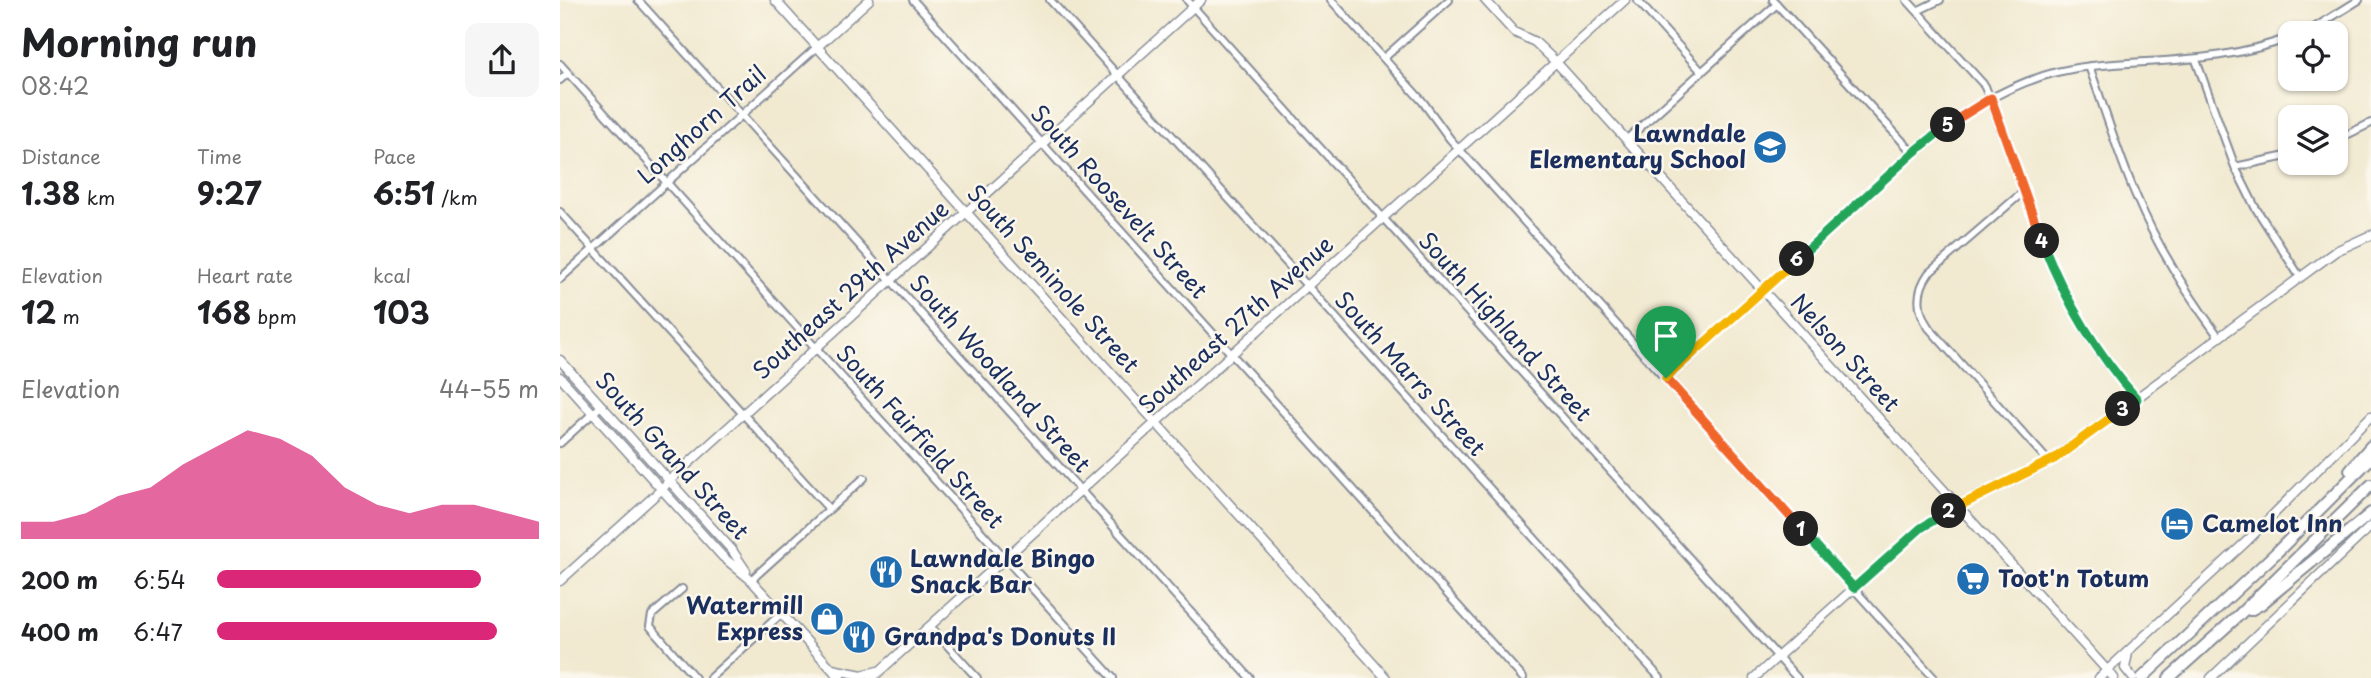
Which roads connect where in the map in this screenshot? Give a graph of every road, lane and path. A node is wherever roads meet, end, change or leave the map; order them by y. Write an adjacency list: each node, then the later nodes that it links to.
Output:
1 (638, 0): 31 (street, South Woodland Street)
2 (775, 0): 20 (street, South Seminole Street)
3 (869, 0): 20 (street, Longhorn Trail)
4 (913, 0): 35 (street, South Roosevelt Street)
5 (1050, 0): 28 (street, South Marrs Street)
6 (1200, 0): 16 (street, Southeast 29th Avenue)
7 (1331, 0): 21 (street)
8 (1449, 0): 21 (street)
9 (1485, 0): 23 (street, Nelson Street)
10 (1625, 0): 23 (street, Southeast 27th Avenue)
11 (1637, 0): 26 (street)
12 (1907, 0): 17 (street)
13 (1940, 0): 17 (street)
14 (2359, 0): 18 (street)
15 (1775, 2): 26 (street); 37 (street)
16 (1190, 3): 28 (street, Southeast 29th Avenue); 44 (street, South Highland Street)
17 (1917, 11): 30 (street)
18 (2325, 21)
19 (2278, 41): 22 (street)
20 (817, 47): 31 (street, Longhorn Trail); 43 (street, South Seminole Street)
21 (1384, 58): 36 (street)
22 (2196, 60): 25 (street); 39 (street)
23 (1556, 62): 34 (street, Nelson Street); 36 (street, Southeast 27th Avenue)
24 (560, 64): 27 (street, South Fairfield Street)
25 (2089, 66): 30 (street); 52 (street)
26 (1702, 72): 34 (street)
27 (568, 73): 29 (street); 40 (street, South Fairfield Street)
28 (1118, 75): 35 (street, Southeast 29th Avenue); 50 (street, South Marrs Street)
29 (560, 80)
30 (1991, 98): 37 (street); 41 (street)
31 (742, 114): 40 (street, Longhorn Trail); 49 (street, South Woodland Street)
32 (2371, 123): 33 (street)
33 (2348, 134)
34 (1626, 140): 51 (street, Nelson Street)
35 (1042, 143): 43 (street, Southeast 29th Avenue); 54 (street, South Roosevelt Street)
36 (1460, 149): 44 (street, Southeast 27th Avenue); 57 (street)
37 (1913, 153): 51 (street)
38 (2278, 158): 39 (street)
39 (2235, 167): 47 (street)
40 (667, 182): 46 (street, Longhorn Trail); 53 (street, South Fairfield Street)
41 (2023, 192): 58 (street); 67 (street)
42 (560, 212): 46 (street)
43 (966, 212): 49 (street, Southeast 29th Avenue); 63 (street, South Seminole Street)
44 (1383, 218): 50 (street, Southeast 27th Avenue); 87 (street, South Highland Street)
45 (2371, 235): 47 (street)
46 (593, 249): 48 (street, Longhorn Trail); 61 (street)
47 (2300, 277): 52 (street)
48 (560, 279)
49 (891, 279): 53 (street, Southeast 29th Avenue); 72 (street, South Woodland Street)
50 (1308, 286): 54 (street, Southeast 27th Avenue); 101 (street, South Marrs Street)
51 (1763, 290): 57 (street); 73 (street, Nelson Street)
52 (2219, 337): 58 (street)
53 (816, 348): 61 (street, Southeast 29th Avenue); 78 (street, South Fairfield Street)
54 (1232, 354): 63 (street, Southeast 27th Avenue); 100 (street, South Roosevelt Street)
55 (560, 360): 59 (street, South Grand Street)
56 (560, 377): 60 (street, South Grand Street)
57 (1666, 378): 81 (street)
58 (2137, 399): 67 (street)
59 (601, 406): 60 (street); 69 (street, South Grand Street)
60 (593, 413): 64 (street); 71 (street, South Grand Street)
61 (742, 414): 69 (street, Southeast 29th Avenue); 74 (street)
62 (2371, 416): 86 (street)
63 (1156, 422): 72 (street, Southeast 27th Avenue); 99 (street, South Seminole Street)
64 (560, 443)
65 (2371, 446): 77 (highway)
66 (2371, 458): 77 (highway)
67 (2049, 461): 73 (street)
68 (864, 478): 74 (street)
69 (668, 481): 71 (street, Southeast 29th Avenue); 79 (street, South Grand Street)
70 (2371, 485): 84 (highway)
71 (662, 489): 79 (street, South Grand Street); 80 (street, Southeast 29th Avenue)
72 (1081, 490): 78 (street, Southeast 27th Avenue); 98 (street, South Woodland Street)
73 (1957, 506): 81 (street); 90 (street, Nelson Street)
74 (829, 509): 79 (street)
75 (2371, 513): 84 (highway)
76 (2371, 526): 108 (street)
77 (2277, 552): 91 (highway)
78 (1006, 558): 85 (street, Southeast 27th Avenue); 97 (street, South Fairfield Street)
79 (751, 580): 83 (street, South Grand Street)
80 (560, 582)
81 (1854, 588): 87 (street); 104 (street)
82 (682, 589): 92 (street)
83 (782, 613): 88 (street, South Grand Street); 93 (street)
84 (2238, 616): 107 (highway)
85 (930, 626): 89 (street, Southeast 27th Avenue); 96 (street)
86 (2129, 650): 90 (street); 106 (street)
87 (1778, 657): 102 (street); 103 (street, South Highland Street)
88 (831, 668): 89 (street); 94 (street, South Grand Street)
89 (880, 671): 95 (street, Southeast 27th Avenue)
90 (2110, 674): 105 (street)
91 (2144, 676)
92 (695, 678)
93 (710, 678)
94 (840, 678)
95 (872, 678)
96 (977, 678)
97 (1113, 678)
98 (1250, 678)
99 (1386, 678)
100 (1523, 678)
101 (1660, 678)
102 (1754, 678)
103 (1797, 678)
104 (1934, 678)
105 (2099, 678)
106 (2133, 678)
107 (2169, 678)
108 (2211, 678)

